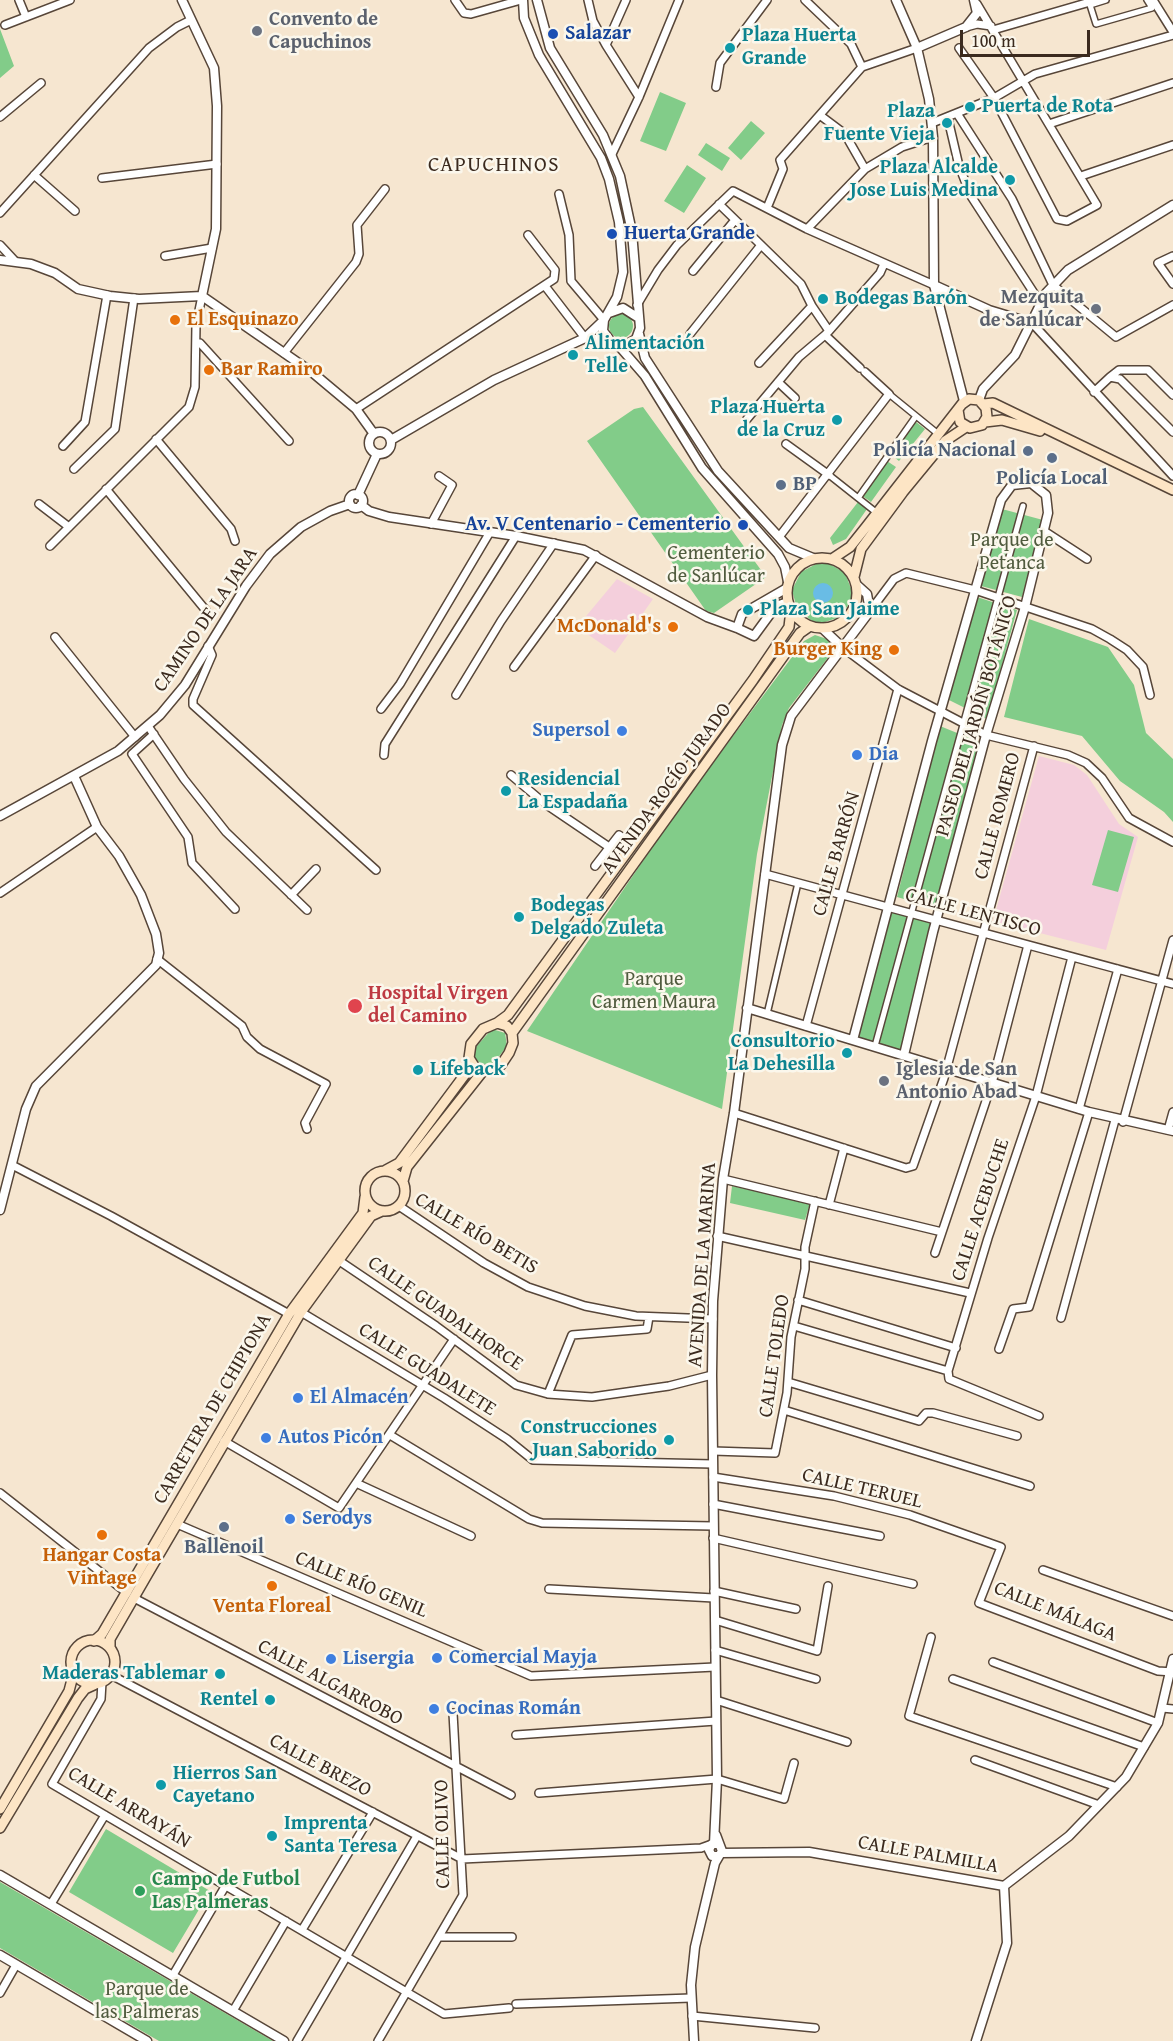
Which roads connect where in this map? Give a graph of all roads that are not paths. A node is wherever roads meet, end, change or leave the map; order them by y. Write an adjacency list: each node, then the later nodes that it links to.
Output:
1 (19, 0): 18 (street)
2 (69, 0): 18 (street)
3 (182, 0): 19 (street)
4 (455, 0): 5 (street)
5 (522, 0): 78 (street)
6 (537, 0): 42 (street)
7 (588, 0): 24 (street)
8 (626, 0): 24 (street)
9 (679, 0): 32 (street)
10 (767, 0): 31 (street)
11 (805, 0): 27 (street)
12 (896, 0): 25 (street)
13 (1097, 0): 22 (street)
14 (1106, 0): 15 (street)
15 (1148, 0)
16 (1153, 0): 23 (street)
17 (975, 2): 21 (street); 22 (street)
18 (26, 17): 20 (street)
19 (191, 20): 43 (street); 45 (street)
20 (5, 25)
21 (966, 27): 22 (street); 25 (street)
22 (992, 28): 28 (street)
23 (1173, 33): 28 (street)
24 (606, 45): 32 (street)
25 (917, 48): 27 (street); 38 (street)
26 (959, 48): 33 (street)
27 (862, 67): 35 (street)
28 (1023, 81): 33 (street); 39 (street)
29 (40, 83): 36 (street)
30 (1173, 83): 39 (street)
31 (716, 87)
32 (639, 97): 42 (street)
33 (994, 99): 34 (street); 46 (street)
34 (958, 115): 37 (street); 69 (street)
35 (821, 116): 44 (street); 53 (street)
36 (0, 117)
37 (948, 118): 38 (street); 74 (street)
38 (932, 123): 40 (street)
39 (1049, 124): 46 (street)
40 (933, 137): 44 (street); 68 (street)
41 (1173, 145): 46 (street)
42 (612, 154): 75 (street)
43 (217, 164): 47 (street); 60 (street)
44 (865, 169): 56 (street)
45 (34, 175): 52 (street); 54 (street)
46 (1080, 176)
47 (102, 178)
48 (386, 189): 88 (street)
49 (559, 194): 78 (street)
50 (718, 204): 53 (street); 55 (street); 75 (street)
51 (1173, 205): 69 (street)
52 (2, 207)
53 (767, 208): 56 (street)
54 (75, 211)
55 (735, 220): 59 (street); 66 (street)
56 (807, 230): 65 (street)
57 (528, 235): 70 (street)
58 (0, 245): 64 (street)
59 (761, 245): 77 (street); 83 (street)
60 (212, 248): 61 (street); 72 (street)
61 (165, 256)
62 (1173, 256): 67 (street)
63 (0, 260): 64 (street)
64 (14, 260): 71 (street)
65 (884, 264): 68 (street); 82 (street)
66 (693, 271)
67 (1173, 284)
68 (934, 285): 80 (street); 97 (street)
69 (1053, 285): 74 (street); 76 (street)
70 (545, 286): 84 (street); 98 (street)
71 (106, 295): 73 (street); 111 (street)
72 (202, 296): 73 (street); 86 (street); 88 (street)
73 (134, 298): 113 (street)
74 (1041, 304): 80 (street)
75 (636, 305): 79 (street)
76 (1173, 305)
77 (812, 306): 82 (street); 89 (street)
78 (606, 317): 79 (street); 84 (street); 85 (street)
79 (638, 317): 81 (street)
80 (1032, 323): 92 (street); 96 (street)
81 (639, 333): 87 (street); 131 (street)
82 (827, 333): 91 (street); 93 (street)
83 (690, 334)
84 (585, 338): 85 (street); 108 (street)
85 (608, 340): 87 (street)
86 (196, 342): 107 (street); 109 (street)
87 (620, 346): 140 (street)
88 (284, 353): 98 (street)
89 (759, 363)
90 (1110, 377): 92 (street); 94 (street); 103 (street)
91 (778, 382): 95 (street); 100 (street)
92 (1094, 392): 116 (street)
93 (889, 393): 99 (street); 114 (street)
94 (1173, 395)
95 (795, 398)
96 (981, 402): 97 (main road); 101 (main road); 106 (main road)
97 (961, 405): 102 (main road); 104 (main road)
98 (356, 409): 105 (street)
99 (916, 416): 104 (street); 120 (street)
100 (747, 419)
101 (985, 422): 102 (main road); 106 (main road)
102 (966, 427): 139 (main road)
103 (1173, 432)
104 (937, 433): 125 (main road)
105 (374, 434): 108 (street); 112 (street)
106 (1063, 438): 118 (main road)
107 (156, 440): 117 (street); 132 (street)
108 (391, 440): 112 (street)
109 (289, 441)
110 (786, 444): 114 (street)
111 (63, 446)
112 (377, 454): 119 (street)
113 (74, 469)
114 (829, 475): 120 (street); 131 (street)
115 (439, 476): 126 (street)
116 (1173, 476)
117 (106, 489): 127 (street); 149 (street)
118 (1173, 490)
119 (358, 495): 122 (street); 123 (street)
120 (858, 498): 125 (street)
121 (39, 504): 127 (street)
122 (350, 504): 123 (street); 157 (street, CAMINO DE LA JARA)
123 (361, 505): 126 (street)
124 (1023, 506): 144 (street)
125 (877, 513): 137 (main road)
126 (431, 524): 129 (street)
127 (69, 527): 134 (street)
128 (1044, 531): 138 (street); 141 (street, PASEO DEL JARDÍN BOTÁNICO); 147 (street, PASEO DEL JARDÍN BOTÁNICO)
129 (490, 532): 130 (street); 163 (street)
130 (516, 536): 133 (street); 171 (street)
131 (779, 537): 136 (street)
132 (236, 541)
133 (554, 543): 135 (street); 161 (street)
134 (50, 546)
135 (596, 555): 152 (street); 159 (street)
136 (813, 558): 137 (main road); 140 (main road)
137 (832, 559): 139 (main road)
138 (1087, 559)
139 (855, 581): 143 (street); 153 (main road)
140 (788, 585): 145 (street); 146 (main road)
141 (975, 590): 142 (street); 144 (street); 164 (street, PASEO DEL JARDÍN BOTÁNICO)
142 (885, 592): 143 (street); 148 (street)
143 (867, 594): 148 (street)
144 (998, 598): 147 (street); 165 (street)
145 (762, 602): 150 (street); 152 (street)
146 (789, 606): 150 (street); 151 (main road); 177 (main road, AVENIDA ROCÍO JURADO)
147 (1025, 607): 162 (street); 168 (street, PASEO DEL JARDÍN BOTÁNICO)
148 (870, 611): 154 (street, AVENIDA DE LA MARINA)
149 (208, 613)
150 (771, 613): 152 (street)
151 (810, 626): 153 (main road); 204 (main road, AVENIDA ROCÍO JURADO)
152 (737, 628)
153 (822, 628): 156 (street)
154 (851, 636): 156 (street); 158 (street, AVENIDA DE LA MARINA)
155 (55, 637): 169 (street)
156 (831, 637): 158 (street)
157 (208, 646): 166 (street, CAMINO DE LA JARA); 181 (street)
158 (842, 647): 160 (street); 182 (street, AVENIDA DE LA MARINA)
159 (514, 667)
160 (898, 689): 164 (street); 186 (street, CALLE BARRÓN)
161 (456, 695)
162 (1150, 695)
163 (381, 709)
164 (941, 712): 165 (street); 187 (street, PASEO DEL JARDÍN BOTÁNICO)
165 (964, 723): 168 (street); 190 (street)
166 (148, 726): 167 (street); 169 (street, CAMINO DE LA JARA)
167 (153, 734): 185 (street); 188 (street)
168 (986, 735): 170 (street); 191 (street, PASEO DEL JARDÍN BOTÁNICO)
169 (135, 736): 172 (street, CAMINO DE LA JARA)
170 (1034, 746): 176 (street); 192 (street, CALLE ROMERO)
171 (384, 755)
172 (74, 776): 174 (street, CAMINO DE LA JARA); 175 (street)
173 (511, 776): 178 (street)
174 (0, 816)
175 (97, 827): 184 (street); 196 (street)
176 (1173, 842)
177 (632, 844): 178 (street, AVENIDA ROCÍO JURADO); 202 (main road, AVENIDA ROCÍO JURADO)
178 (609, 847): 179 (street, AVENIDA ROCÍO JURADO)
179 (595, 866)
180 (316, 869): 185 (street)
181 (376, 870)
182 (765, 874): 183 (street, CALLE LENTISCO); 200 (street, AVENIDA DE LA MARINA)
183 (798, 883): 186 (street, CALLE LENTISCO); 201 (street)
184 (0, 893)
185 (291, 895): 189 (street)
186 (843, 895): 187 (street, CALLE LENTISCO); 203 (street, CALLE BARRÓN)
187 (889, 908): 190 (street, CALLE LENTISCO); 205 (street, PASEO DEL JARDÍN BOTÁNICO)
188 (235, 909)
189 (307, 910)
190 (912, 914): 191 (street, CALLE LENTISCO); 206 (street)
191 (937, 920): 192 (street, CALLE LENTISCO); 207 (street, PASEO DEL JARDÍN BOTÁNICO)
192 (982, 933): 194 (street, CALLE LENTISCO); 209 (street, CALLE ROMERO)
193 (1173, 940): 198 (street)
194 (1028, 945): 195 (street, CALLE LENTISCO); 211 (street)
195 (1072, 957): 197 (street, CALLE LENTISCO); 212 (street, CALLE ACEBUCHE)
196 (158, 959): 218 (street); 221 (street)
197 (1118, 969): 198 (street, CALLE LENTISCO); 213 (street)
198 (1163, 981): 199 (street, CALLE LENTISCO); 217 (street)
199 (1173, 984)
200 (747, 1008): 201 (street); 216 (street, AVENIDA DE LA MARINA)
201 (767, 1014): 203 (street)
202 (497, 1023): 204 (main road); 208 (main road)
203 (806, 1026): 205 (street)
204 (512, 1033): 210 (main road)
205 (853, 1040): 206 (street)
206 (875, 1046): 207 (street)
207 (904, 1055): 209 (street)
208 (472, 1065): 210 (main road); 222 (main road)
209 (946, 1069): 211 (street); 220 (street, CALLE ROMERO)
210 (483, 1071): 224 (main road)
211 (992, 1083): 212 (street); 231 (street)
212 (1036, 1096): 213 (street); 236 (street, CALLE ACEBUCHE)
213 (1079, 1109): 214 (street)
214 (1089, 1112): 217 (street); 246 (street)
215 (1173, 1112): 219 (street)
216 (734, 1113): 220 (street); 223 (street, AVENIDA DE LA MARINA)
217 (1119, 1121): 219 (street); 241 (street)
218 (307, 1129)
219 (1171, 1131)
220 (844, 1148): 227 (street)
221 (12, 1165): 229 (street); 239 (street)
222 (386, 1170): 224 (main road); 225 (main road)
223 (723, 1179): 226 (street); 232 (street, AVENIDA DE LA MARINA)
224 (403, 1181): 228 (main road)
225 (365, 1197): 230 (main road); 239 (main road, CARRETERA DE CHIPIONA)
226 (815, 1202): 227 (street); 234 (street, CALLE TOLEDO)
227 (829, 1205): 231 (street)
228 (399, 1206): 230 (main road); 240 (street, CALLE RÍO BETIS)
229 (0, 1210)
230 (382, 1211): 235 (main road, CARRETERA DE CHIPIONA)
231 (942, 1232): 233 (street)
232 (717, 1236): 234 (street); 242 (street, AVENIDA DE LA MARINA)
233 (935, 1254)
234 (804, 1256): 236 (street); 237 (street, CALLE TOLEDO)
235 (338, 1260): 238 (main road, CARRETERA DE CHIPIONA); 244 (street, CALLE GUADALHORCE)
236 (970, 1293): 245 (street, CALLE ACEBUCHE)
237 (798, 1300): 243 (street, CALLE TOLEDO); 245 (street)
238 (301, 1312): 250 (street, CALLE GUADALETE); 256 (main road, CARRETERA DE CHIPIONA)
239 (289, 1314): 275 (main road, CARRETERA DE CHIPIONA)
240 (649, 1317): 242 (street, CALLE RÍO BETIS); 251 (street)
241 (1060, 1318)
242 (713, 1319): 248 (street, AVENIDA DE LA MARINA)
243 (794, 1326): 247 (street); 249 (street, CALLE TOLEDO)
244 (454, 1339): 250 (street); 251 (street, CALLE GUADALHORCE)
245 (956, 1348): 247 (street, CALLE ACEBUCHE)
246 (999, 1349)
247 (948, 1371): 253 (street)
248 (712, 1375): 251 (street, CALLE GUADALHORCE); 257 (street, AVENIDA DE LA MARINA)
249 (788, 1382): 252 (street, CALLE TOLEDO); 255 (street)
250 (423, 1385): 254 (street); 258 (street, CALLE GUADALETE)
251 (548, 1394)
252 (784, 1410): 257 (street, CALLE TOLEDO); 261 (street)
253 (1039, 1416)
254 (390, 1435): 260 (street); 265 (street)
255 (1017, 1436)
256 (224, 1441): 260 (street); 264 (main road, CARRETERA DE CHIPIONA)
257 (712, 1451): 258 (street, AVENIDA DE LA MARINA)
258 (713, 1464): 259 (street, AVENIDA DE LA MARINA)
259 (713, 1477): 263 (street, AVENIDA DE LA MARINA); 269 (street, CALLE TERUEL)
260 (356, 1483): 266 (street)
261 (1030, 1486)
262 (0, 1493): 275 (street, CALLE ALGARROBO)
263 (713, 1504): 265 (street, AVENIDA DE LA MARINA); 267 (street)
264 (177, 1524): 275 (main road, CARRETERA DE CHIPIONA); 285 (street, CALLE RÍO GENIL)
265 (713, 1526): 268 (street, AVENIDA DE LA MARINA)
266 (471, 1536)
267 (880, 1536)
268 (713, 1538): 271 (street); 274 (street, AVENIDA DE LA MARINA)
269 (1000, 1547): 287 (street, CALLE MÁLAGA)
270 (1043, 1570): 277 (street)
271 (913, 1584)
272 (828, 1586): 278 (street)
273 (549, 1589): 274 (street)
274 (714, 1594): 276 (street); 278 (street, AVENIDA DE LA MARINA)
275 (130, 1595): 280 (main road, CARRETERA DE CHIPIONA); 281 (main road, CARRETERA DE CHIPIONA); 303 (street, CALLE ALGARROBO)
276 (796, 1609)
277 (1173, 1616)
278 (715, 1620): 282 (street, AVENIDA DE LA MARINA)
279 (931, 1637): 305 (street)
280 (94, 1641): 281 (main road); 286 (main road)
281 (110, 1648): 288 (main road)
282 (715, 1650): 285 (street, AVENIDA DE LA MARINA); 289 (street)
283 (1173, 1659): 287 (street, CALLE PALMILLA)
284 (993, 1662): 297 (street)
285 (715, 1667): 292 (street, AVENIDA DE LA MARINA)
286 (74, 1672): 291 (main road); 309 (main road)
287 (1172, 1672): 293 (street, CALLE PALMILLA)
288 (111, 1675): 291 (main road); 310 (street, CALLE BREZO)
289 (816, 1679)
290 (953, 1679): 300 (street)
291 (99, 1683): 311 (street, CALLE ARRAYÁN); 312 (main road)
292 (716, 1700): 296 (street, AVENIDA DE LA MARINA); 299 (street)
293 (1162, 1708): 294 (street); 297 (street, CALLE PALMILLA)
294 (1173, 1708)
295 (453, 1713): 303 (street, CALLE OLIVO)
296 (716, 1721): 298 (street); 304 (street, AVENIDA DE LA MARINA)
297 (1158, 1723): 300 (street, CALLE PALMILLA)
298 (516, 1735)
299 (847, 1742)
300 (1144, 1747): 305 (street, CALLE PALMILLA)
301 (975, 1760): 308 (street)
302 (794, 1763): 304 (street)
303 (458, 1769): 307 (street, CALLE ALGARROBO); 315 (street, CALLE OLIVO)
304 (717, 1779): 306 (street); 314 (street, AVENIDA DE LA MARINA)
305 (1117, 1787): 308 (street, CALLE PALMILLA)
306 (539, 1793)
307 (511, 1795)
308 (1100, 1805): 318 (street, CALLE PALMILLA)
309 (0, 1809)
310 (373, 1812): 313 (street, CALLE BREZO); 321 (street)
311 (105, 1815): 317 (street, CALLE ARRAYÁN); 319 (street)
312 (0, 1828)
313 (417, 1836): 315 (street, CALLE BREZO); 325 (street)
314 (715, 1849): 315 (street, CALLE BREZO); 318 (street, CALLE PALMILLA); 330 (street, AVENIDA DE LA MARINA)
315 (462, 1859): 322 (street, CALLE OLIVO)
316 (0, 1875): 319 (street)
317 (226, 1885): 320 (street, CALLE ARRAYÁN); 327 (street)
318 (1004, 1886): 342 (street)
319 (51, 1904): 327 (street)
320 (286, 1921): 321 (street, CALLE ARRAYÁN); 333 (street)
321 (302, 1930): 325 (street, CALLE ARRAYÁN)
322 (439, 1937): 323 (street); 328 (street, CALLE OLIVO)
323 (512, 1937)
324 (0, 1955): 326 (street)
325 (348, 1957): 328 (street, CALLE ARRAYÁN); 340 (street)
326 (16, 1965): 329 (street); 336 (street)
327 (173, 1975): 333 (street)
328 (408, 1992): 332 (street, CALLE ARRAYÁN); 337 (street, CALLE OLIVO)
329 (0, 1993)
330 (691, 1998): 331 (street); 334 (street, AVENIDA DE LA MARINA)
331 (516, 2004)
332 (509, 2008)
333 (233, 2011): 339 (street)
334 (692, 2016): 335 (street); 341 (street, AVENIDA DE LA MARINA)
335 (814, 2028)
336 (136, 2038): 338 (street)
337 (380, 2040)
338 (147, 2041)
339 (284, 2041)
340 (297, 2041)
341 (694, 2041)
342 (976, 2041)

